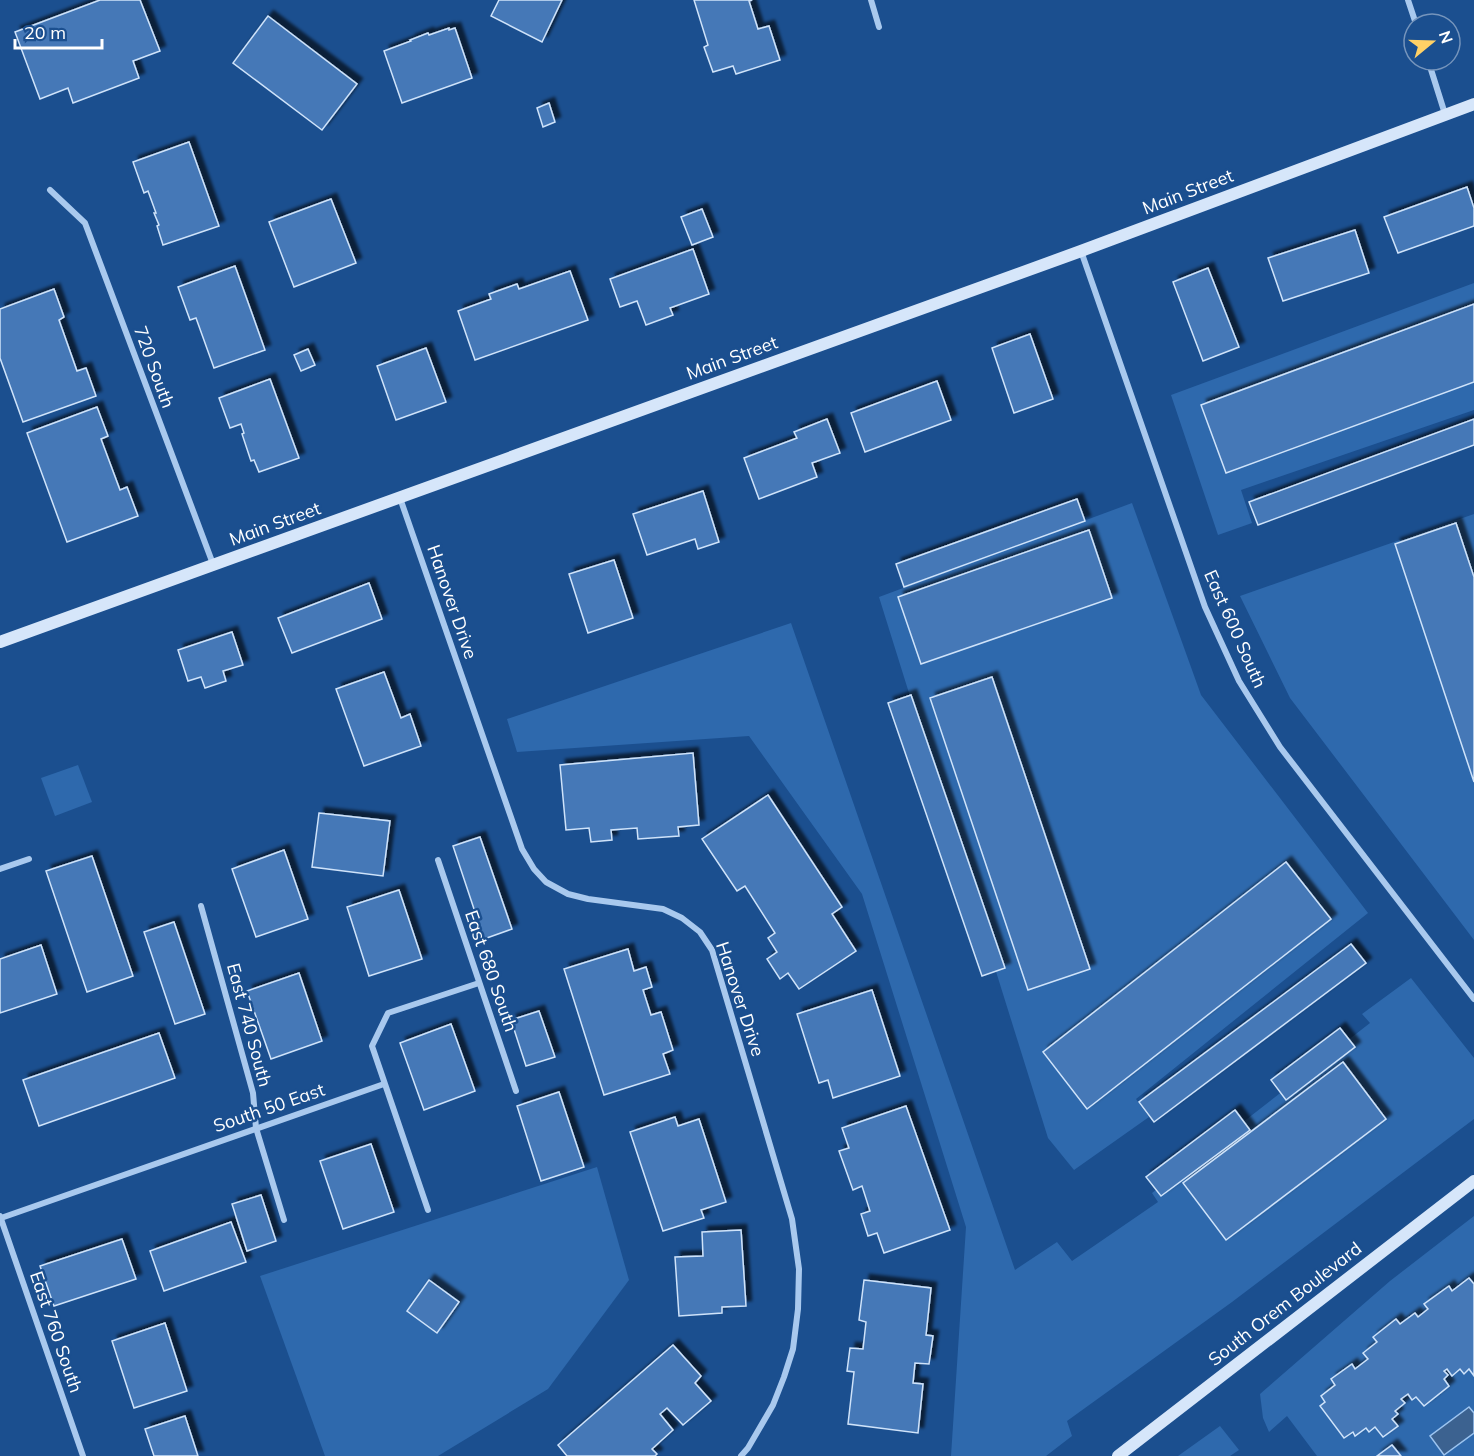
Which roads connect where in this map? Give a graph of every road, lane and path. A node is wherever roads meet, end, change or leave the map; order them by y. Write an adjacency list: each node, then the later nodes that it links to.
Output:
1 (871, 0): 2 (street)
2 (879, 27)
3 (1432, 72): 5 (street)
4 (1474, 104): 5 (street, Main Street)
5 (1445, 114): 7 (street, Main Street)
6 (50, 190): 9 (street, 720 South)
7 (1082, 251): 8 (street, Main Street); 16 (street, East 600 South)
8 (399, 498): 9 (street, Main Street); 25 (street, Hanover Drive)
9 (213, 565): 10 (street, Main Street)
10 (0, 642)
11 (29, 859): 13 (street)
12 (438, 860): 15 (street, East 680 South)
13 (0, 869)
14 (201, 906): 19 (street, East 740 South)
15 (479, 983): 17 (street); 18 (street, East 680 South)
16 (1474, 999)
17 (384, 1084): 19 (street, South 50 East); 21 (street)
18 (516, 1091)
19 (256, 1128): 22 (street, South 50 East); 23 (street, East 740 South)
20 (1474, 1181): 26 (street, South Orem Boulevard)
21 (428, 1210)
22 (0, 1217): 24 (street, East 760 South)
23 (284, 1220)
24 (83, 1456)
25 (741, 1456)
26 (1118, 1456)

